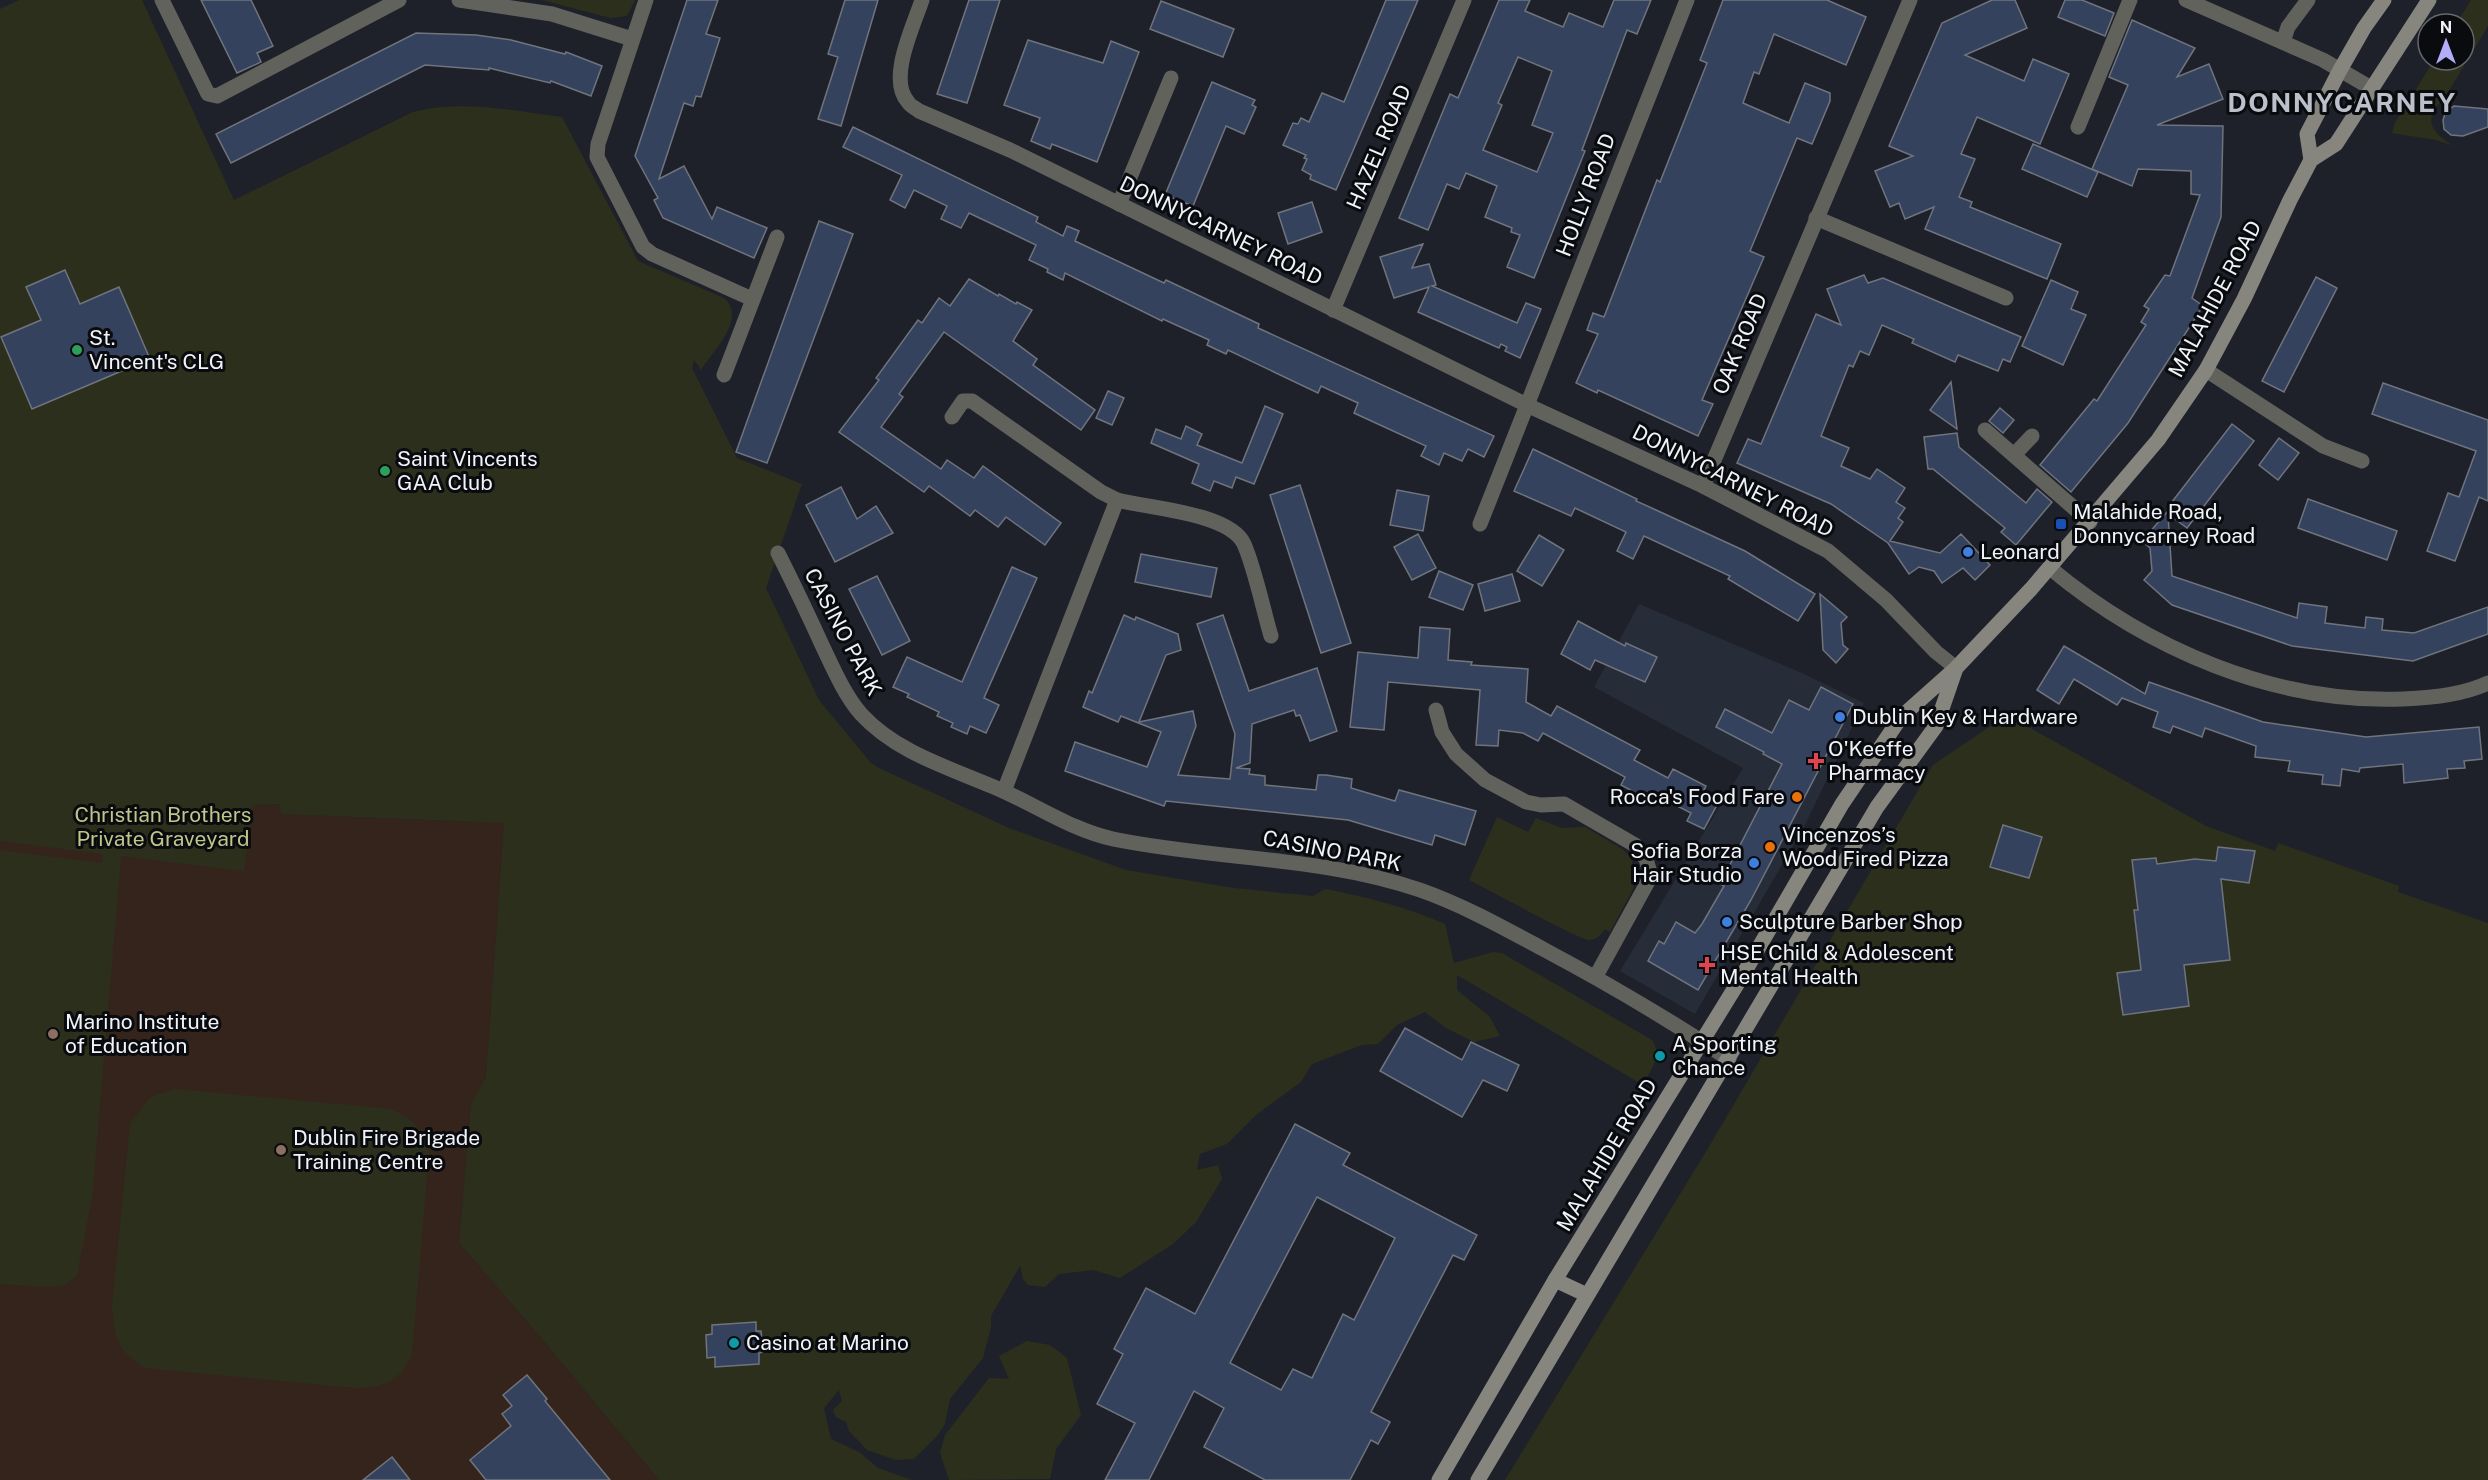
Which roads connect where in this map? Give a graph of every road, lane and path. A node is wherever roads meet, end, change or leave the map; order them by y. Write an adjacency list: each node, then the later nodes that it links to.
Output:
1 (162, 0): 2 (street)
2 (399, 0)
3 (459, 0): 14 (street)
4 (646, 0): 14 (street)
5 (922, 0): 21 (street, DONNYCARNEY ROAD)
6 (1464, 0): 26 (street, HAZEL ROAD)
7 (1687, 0): 29 (street, HOLLY ROAD)
8 (1910, 0): 22 (street, OAK ROAD)
9 (2130, 0): 19 (street)
10 (2186, 0): 15 (street)
11 (2308, 0): 15 (street)
12 (2384, 0): 16 (main road)
13 (2429, 0): 18 (main road)
14 (632, 39): 25 (street)
15 (2283, 42): 16 (street)
16 (2340, 70): 18 (street); 20 (main road)
17 (1171, 78): 21 (street)
18 (2371, 88): 20 (main road)
19 (2078, 127)
20 (2311, 160): 27 (main road, MALAHIDE ROAD)
21 (1119, 204): 26 (street, DONNYCARNEY ROAD)
22 (1815, 218): 24 (street); 35 (street, OAK ROAD)
23 (777, 237): 25 (street)
24 (2006, 298)
25 (752, 299): 28 (street)
26 (1333, 310): 29 (street, DONNYCARNEY ROAD)
27 (2206, 370): 34 (street); 37 (main road, MALAHIDE ROAD)
28 (724, 375)
29 (1527, 405): 35 (street, DONNYCARNEY ROAD); 38 (street)
30 (952, 417): 36 (street)
31 (1985, 430): 33 (street)
32 (2032, 436): 33 (street)
33 (2014, 455): 37 (street)
34 (2362, 462)
35 (1703, 486): 42 (street, DONNYCARNEY ROAD)
36 (1117, 500): 41 (street); 45 (street)
37 (2090, 522): 40 (main road, MALAHIDE ROAD)
38 (1480, 525)
39 (778, 553): 45 (street, CASINO PARK)
40 (2050, 568): 42 (main road, MALAHIDE ROAD); 43 (street)
41 (1271, 636)
42 (1956, 668): 47 (main road, MALAHIDE ROAD); 48 (main road, MALAHIDE ROAD)
43 (2488, 683)
44 (1436, 710): 46 (street)
45 (1004, 791): 46 (street, CASINO PARK)
46 (1596, 976): 47 (street, CASINO PARK)
47 (1702, 1041): 48 (street, CASINO PARK); 49 (main road, MALAHIDE ROAD)
48 (1728, 1059): 50 (main road, MALAHIDE ROAD)
49 (1555, 1280): 50 (main road); 51 (main road, MALAHIDE ROAD)
50 (1587, 1295): 52 (main road, MALAHIDE ROAD)
51 (1439, 1480)
52 (1478, 1480)

